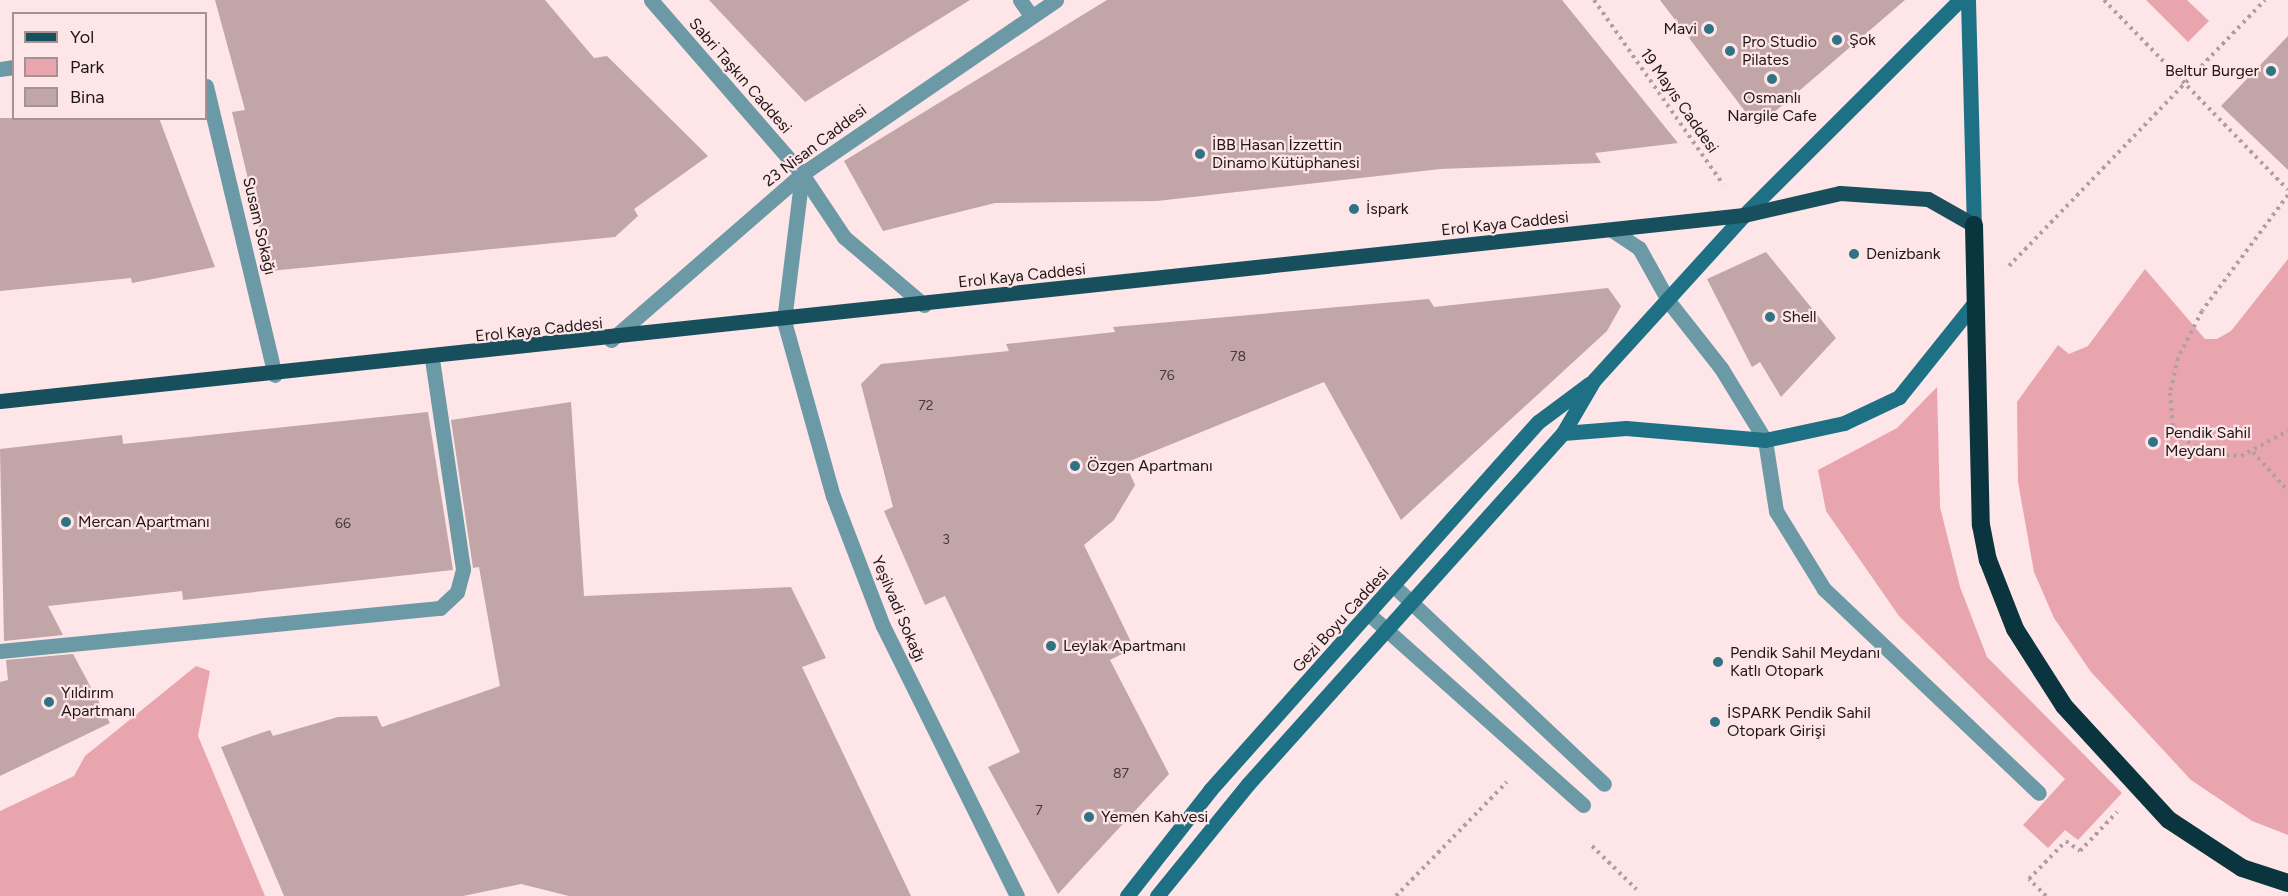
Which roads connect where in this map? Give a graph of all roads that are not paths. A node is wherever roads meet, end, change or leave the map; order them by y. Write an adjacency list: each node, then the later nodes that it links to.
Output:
1 (651, 0): 8 (street, Sabri Taşkın Caddesi)
2 (1020, 0): 6 (street)
3 (1056, 0): 6 (street, 23 Nisan Caddesi)
4 (1960, 0): 9 (street)
5 (1968, 0): 10 (street)
6 (1031, 16): 8 (street, 23 Nisan Caddesi)
7 (207, 90): 18 (street, Susam Sokağı)
8 (802, 174): 14 (street, Sabri Taşkın Caddesi); 15 (street); 16 (street, 23 Nisan Caddesi)
9 (1744, 215): 10 (main road, Erol Kaya Caddesi); 11 (main road, Erol Kaya Caddesi); 13 (street)
10 (1974, 225): 12 (highway)
11 (1612, 230): 13 (street); 14 (main road, Erol Kaya Caddesi)
12 (1976, 301): 22 (street); 31 (highway)
13 (1669, 302): 19 (street); 22 (street)
14 (924, 305): 15 (main road, Erol Kaya Caddesi)
15 (784, 321): 16 (main road, Erol Kaya Caddesi); 32 (street, Yeşilvadi Sokağı)
16 (611, 340): 17 (main road, Erol Kaya Caddesi)
17 (432, 359): 18 (main road, Erol Kaya Caddesi); 27 (street)
18 (275, 375): 20 (main road, Erol Kaya Caddesi)
19 (1594, 380): 21 (street); 23 (street, Gezi Boyu Caddesi)
20 (0, 401)
21 (1563, 433): 22 (street); 24 (street)
22 (1765, 440): 29 (street)
23 (1395, 587): 24 (street); 25 (street, Gezi Boyu Caddesi)
24 (1411, 601): 26 (street); 28 (street)
25 (1371, 616): 26 (street); 33 (street, Gezi Boyu Caddesi)
26 (1386, 630): 30 (street); 34 (street)
27 (0, 651)
28 (1604, 784)
29 (2039, 793)
30 (1583, 805)
31 (2288, 884)
32 (1017, 896)
33 (1127, 896)
34 (1157, 896)

